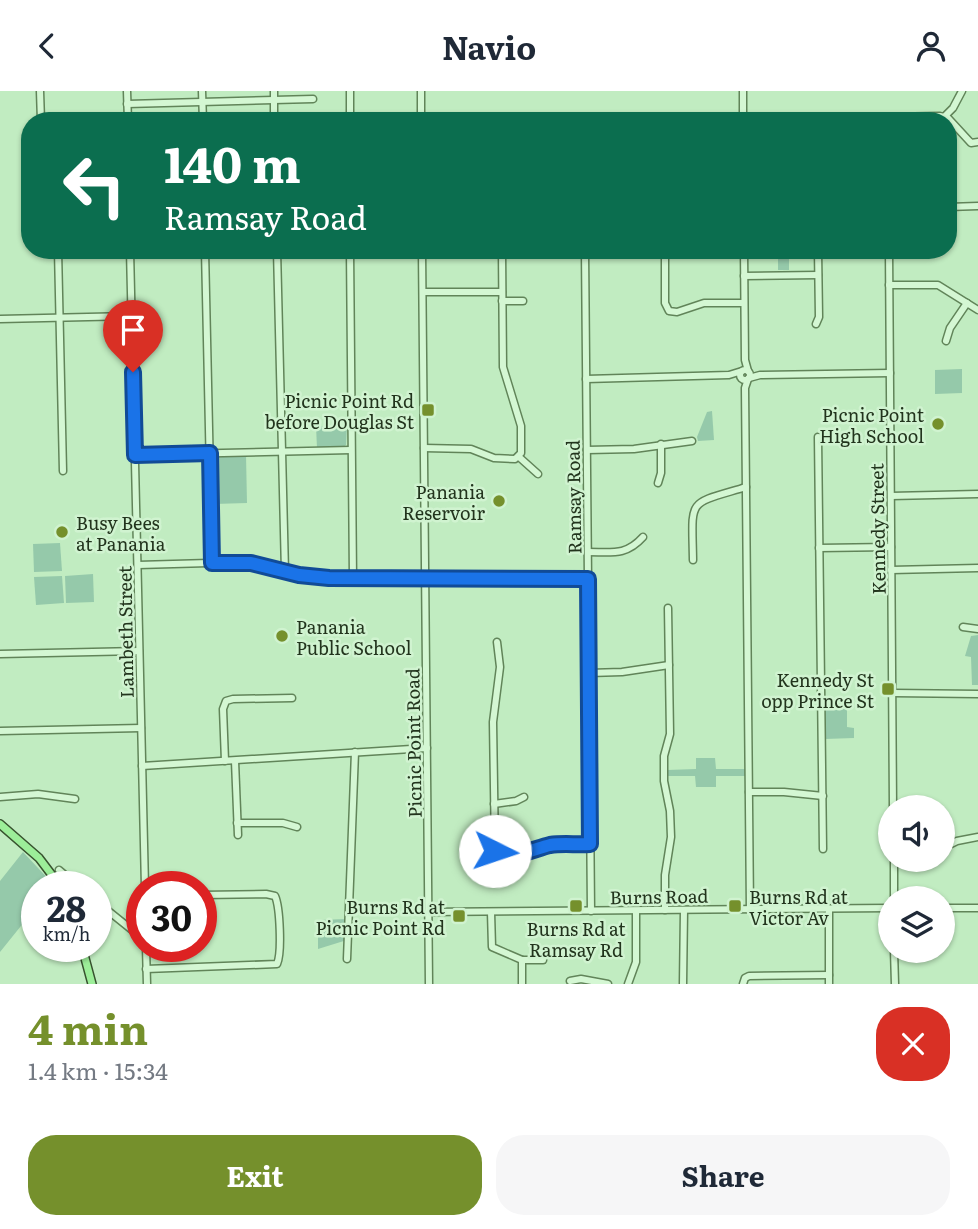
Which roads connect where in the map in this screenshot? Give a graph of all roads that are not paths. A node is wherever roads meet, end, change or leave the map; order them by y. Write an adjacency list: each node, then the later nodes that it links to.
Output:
1 (40, 91): 13 (street)
2 (127, 91): 12 (street)
3 (202, 91): 11 (street)
4 (274, 91): 10 (street)
5 (349, 91): 17 (street)
6 (421, 91): 18 (street)
7 (743, 91): 19 (street)
8 (962, 91): 20 (street)
9 (313, 99): 10 (street)
10 (274, 100): 11 (street); 16 (street)
11 (202, 102): 12 (street); 15 (street)
12 (127, 104): 14 (street)
13 (41, 112)
14 (127, 112)
15 (203, 112)
16 (274, 112)
17 (350, 112)
18 (421, 112)
19 (743, 112)
20 (949, 112)
21 (957, 128): 22 (street)
22 (978, 142)
23 (978, 206): 24 (street)
24 (957, 207)
25 (58, 259): 50 (street)
26 (131, 259): 49 (street, Lambeth Street)
27 (205, 259): 64 (street)
28 (277, 259): 63 (street)
29 (350, 259): 61 (street)
30 (422, 259): 40 (street, Picnic Point Road)
31 (502, 259): 41 (street)
32 (585, 259): 56 (street, Ramsay Road)
33 (665, 259): 46 (street)
34 (744, 259): 38 (street)
35 (818, 259): 37 (street)
36 (889, 259): 39 (street, Kennedy Street)
37 (818, 275): 38 (street); 52 (street)
38 (744, 276): 44 (street)
39 (889, 285): 45 (street); 54 (street, Kennedy Street)
40 (423, 292): 41 (street); 60 (street, Picnic Point Road)
41 (502, 292): 42 (street)
42 (502, 301): 43 (street); 66 (street)
43 (523, 301)
44 (744, 303): 46 (street); 55 (street)
45 (967, 303): 47 (street); 53 (street)
46 (667, 308): 48 (street)
47 (978, 310)
48 (659, 312)
49 (132, 316): 50 (street); 65 (street, Lambeth Street)
50 (60, 318): 51 (street); 67 (street)
51 (0, 319)
52 (816, 324)
53 (946, 341)
54 (890, 373): 55 (street); 72 (street, Kennedy Street)
55 (745, 375): 56 (street); 70 (street)
56 (586, 377): 62 (street, Ramsay Road)
57 (818, 437): 75 (street)
58 (692, 440): 59 (street)
59 (661, 444): 62 (street); 69 (street)
60 (424, 448): 66 (street); 84 (street, Picnic Point Road)
61 (351, 450): 63 (street); 83 (street)
62 (587, 450): 76 (street, Ramsay Road)
63 (282, 451): 64 (street); 82 (street)
64 (210, 453): 65 (street); 78 (street)
65 (135, 455): 79 (street, Lambeth Street)
66 (519, 457): 68 (street)
67 (63, 471)
68 (538, 474)
69 (658, 483)
70 (746, 487): 77 (street); 104 (street)
71 (978, 494): 72 (street)
72 (891, 496): 74 (street, Kennedy Street)
73 (643, 537): 76 (street)
74 (891, 547): 75 (street); 81 (street, Kennedy Street)
75 (818, 548): 106 (street)
76 (588, 552): 85 (street, Ramsay Road)
77 (693, 560)
78 (212, 563): 79 (street); 82 (street)
79 (138, 565): 90 (street, Lambeth Street)
80 (978, 568): 81 (street)
81 (891, 569): 95 (street, Kennedy Street)
82 (285, 572): 83 (street)
83 (353, 579): 84 (street)
84 (425, 579): 85 (street); 99 (street, Picnic Point Road)
85 (588, 579): 93 (street, Ramsay Road)
86 (668, 608): 92 (street)
87 (962, 628): 88 (street)
88 (978, 629)
89 (497, 642): 110 (street)
90 (139, 651): 91 (street); 97 (street, Lambeth Street)
91 (0, 654)
92 (669, 665): 93 (street); 127 (street)
93 (589, 673): 117 (street, Ramsay Road)
94 (978, 692): 95 (street)
95 (893, 693): 105 (street, Kennedy Street)
96 (292, 698): 101 (street)
97 (141, 728): 98 (street); 103 (street, Lambeth Street)
98 (0, 731)
99 (427, 748): 100 (street); 131 (street, Picnic Point Road)
100 (355, 752): 102 (street); 135 (street)
101 (225, 761): 102 (street); 103 (street)
102 (235, 761): 111 (street)
103 (142, 766): 120 (street, Lambeth Street)
104 (749, 792): 106 (street); 125 (street)
105 (893, 795)
106 (823, 796): 118 (street)
107 (0, 797): 109 (street)
108 (524, 797): 110 (street)
109 (75, 799)
110 (494, 804): 117 (street)
111 (237, 823): 113 (street); 114 (street)
112 (0, 824): 119 (main road)
113 (297, 827)
114 (238, 835)
115 (978, 837): 116 (street)
116 (955, 842)
117 (590, 844): 129 (street, Ramsay Road)
118 (822, 849)
119 (49, 871)
120 (145, 871)
121 (217, 895): 141 (street)
122 (878, 908): 126 (street, Burns Road)
123 (955, 908): 124 (street)
124 (978, 908)
125 (750, 909): 126 (street, Burns Road); 128 (street, Burns Road)
126 (829, 909): 142 (street)
127 (665, 910): 128 (street, Burns Road); 130 (street, Burns Road)
128 (684, 910): 150 (street)
129 (591, 911): 130 (street, Burns Road); 132 (street, Burns Road)
130 (636, 911): 149 (street)
131 (429, 912): 132 (street, Burns Road); 146 (street, Picnic Point Road)
132 (491, 912): 136 (street)
133 (112, 914): 134 (street)
134 (126, 925)
135 (347, 959)
136 (522, 960): 137 (street); 147 (street)
137 (543, 960)
138 (86, 962): 144 (main road)
139 (146, 962): 141 (street)
140 (894, 963): 153 (street)
141 (146, 969): 145 (street)
142 (829, 975): 151 (street); 152 (street)
143 (570, 981): 148 (street)
144 (92, 984)
145 (147, 984)
146 (429, 984)
147 (522, 984)
148 (608, 984)
149 (628, 984)
150 (683, 984)
151 (743, 984)
152 (830, 984)
153 (895, 984)

